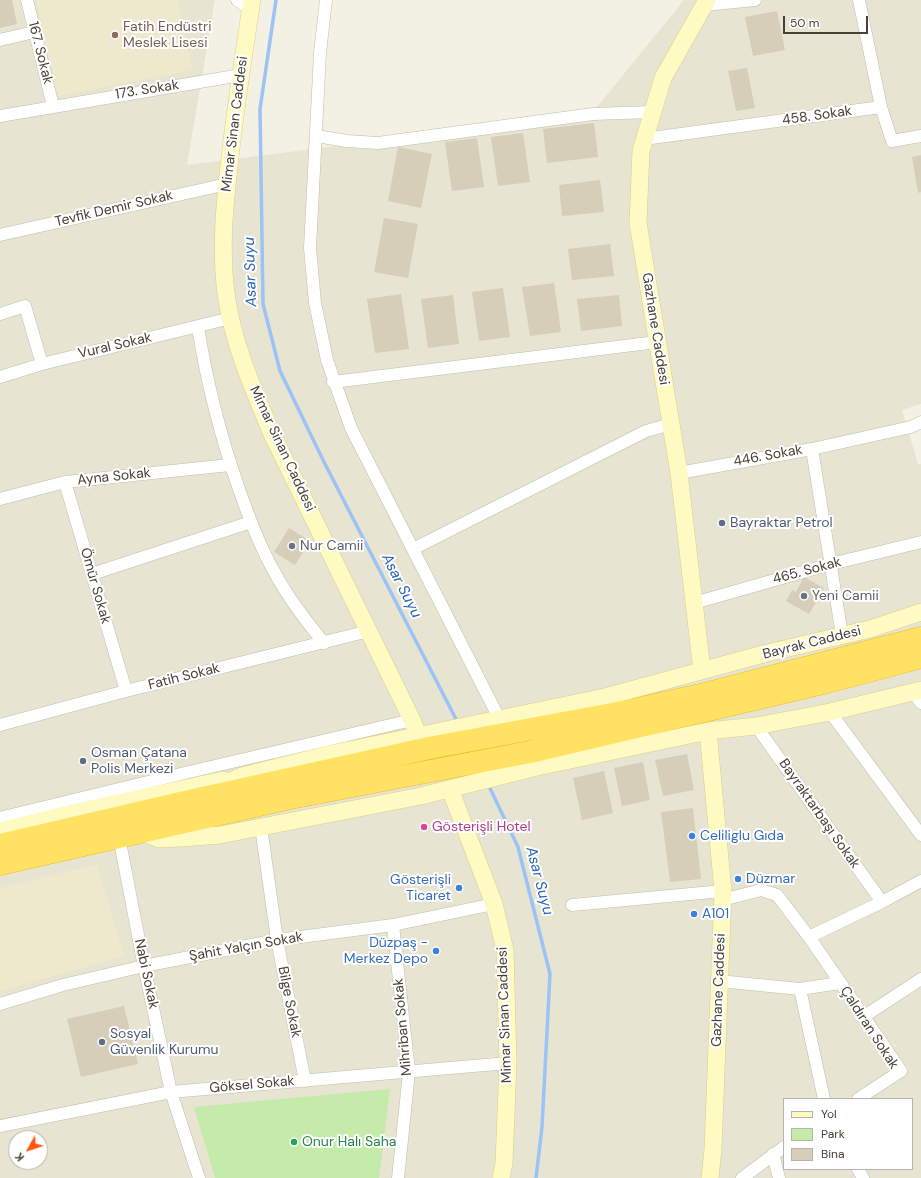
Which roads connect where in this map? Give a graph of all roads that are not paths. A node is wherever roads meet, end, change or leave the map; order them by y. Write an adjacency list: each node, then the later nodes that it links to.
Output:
1 (27, 0): 7 (street, 167. Sokak)
2 (326, 0): 14 (street)
3 (756, 0): 5 (street)
4 (859, 0): 11 (street)
5 (705, 2): 12 (main road, Gazhane Caddesi)
6 (246, 3): 9 (main road, Mimar Sinan Caddesi)
7 (34, 32): 8 (street); 10 (street, 167. Sokak)
8 (0, 40)
9 (241, 75): 10 (street, 173. Sokak); 17 (main road, Mimar Sinan Caddesi)
10 (53, 106): 13 (street, 173. Sokak)
11 (881, 107): 15 (street); 16 (street, 458. Sokak)
12 (652, 112): 14 (street); 16 (main road, Gazhane Caddesi)
13 (0, 116)
14 (316, 136): 25 (street)
15 (921, 136)
16 (644, 139): 22 (main road, Gazhane Caddesi)
17 (227, 184): 18 (street, Tevfik Demir Sokak); 20 (main road, Mimar Sinan Caddesi)
18 (0, 235)
19 (0, 314): 23 (street)
20 (231, 318): 21 (street, Vural Sokak); 40 (main road, Mimar Sinan Caddesi)
21 (198, 327): 23 (street, Vural Sokak); 29 (street)
22 (657, 342): 25 (street); 27 (main road, Gazhane Caddesi)
23 (42, 364): 24 (street, Vural Sokak)
24 (0, 377)
25 (333, 382): 35 (street)
26 (921, 422): 28 (street)
27 (671, 424): 30 (main road, Gazhane Caddesi); 35 (street)
28 (812, 449): 30 (street, 446. Sokak); 36 (street, 446. Sokak)
29 (230, 465): 31 (street, Ayna Sokak); 33 (street)
30 (679, 473): 38 (main road, Gazhane Caddesi)
31 (65, 482): 32 (street, Ayna Sokak); 37 (street, Ömür Sokak)
32 (0, 499)
33 (251, 522): 37 (street); 43 (street)
34 (921, 542): 36 (street, 465. Sokak)
35 (413, 549): 50 (street)
36 (831, 564): 38 (street, 465. Sokak); 41 (street, 446. Sokak)
37 (92, 574): 46 (street, Ömür Sokak)
38 (694, 603): 45 (main road, Gazhane Caddesi)
39 (921, 612): 41 (main road, Bayrak Caddesi)
40 (369, 631): 43 (street, Fatih Sokak); 49 (main road, Mimar Sinan Caddesi)
41 (842, 635): 45 (main road, Bayrak Caddesi)
42 (921, 638): 54 (highway)
43 (324, 642): 46 (street, Fatih Sokak)
44 (921, 657): 55 (highway)
45 (702, 671): 50 (main road, Bayrak Caddesi)
46 (126, 691): 51 (street, Fatih Sokak)
47 (918, 695): 48 (main road)
48 (830, 712): 52 (main road); 63 (street)
49 (412, 720): 54 (main road, Mimar Sinan Caddesi); 56 (street)
50 (495, 721): 54 (main road, Bayrak Caddesi)
51 (0, 725)
52 (756, 726): 53 (main road); 69 (street, Bayraktarbaşı Sokak)
53 (708, 730): 55 (main road); 68 (main road, Gazhane Caddesi)
54 (425, 739): 56 (main road, Bayrak Caddesi); 58 (highway)
55 (533, 760): 57 (main road); 62 (highway)
56 (247, 769): 58 (main road); 59 (street); 61 (main road)
57 (458, 787): 60 (main road); 70 (main road, Mimar Sinan Caddesi)
58 (185, 802): 65 (highway)
59 (0, 818)
60 (261, 828): 62 (main road); 74 (street, Bilge Sokak)
61 (0, 831)
62 (142, 832): 64 (highway)
63 (921, 835)
64 (119, 837): 66 (highway); 75 (street, Nabi Sokak)
65 (0, 845)
66 (0, 864)
67 (921, 881): 69 (street)
68 (722, 896): 71 (street, Çaldıran Sokak); 73 (street, Çaldıran Sokak); 77 (main road, Gazhane Caddesi)
69 (882, 902): 73 (street)
70 (494, 904): 72 (street, Şahit Yalçın Sokak); 82 (main road, Mimar Sinan Caddesi)
71 (572, 905)
72 (393, 925): 74 (street, Şahit Yalçın Sokak); 83 (street, Mihriban Sokak)
73 (809, 937): 78 (street, Çaldıran Sokak)
74 (277, 940): 75 (street, Şahit Yalçın Sokak); 84 (street, Bilge Sokak)
75 (144, 966): 80 (street, Şahit Yalçın Sokak); 85 (street, Nabi Sokak)
76 (921, 978): 81 (street)
77 (719, 981): 79 (street, Çaldıran Sokak); 94 (main road, Gazhane Caddesi)
78 (840, 983): 79 (street, Çaldıran Sokak); 81 (street, Çaldıran Sokak)
79 (800, 989): 86 (street)
80 (0, 1004)
81 (863, 1017): 87 (street, Çaldıran Sokak)
82 (508, 1064): 83 (street, Göksel Sokak); 93 (main road, Mimar Sinan Caddesi)
83 (409, 1072): 84 (street, Göksel Sokak); 92 (street, Mihriban Sokak)
84 (305, 1080): 85 (street, Göksel Sokak)
85 (171, 1092): 88 (street, Göksel Sokak); 91 (street, Nabi Sokak)
86 (824, 1098)
87 (860, 1098)
88 (0, 1126)
89 (783, 1148): 90 (street)
90 (773, 1154): 95 (street); 96 (street)
91 (199, 1178)
92 (398, 1178)
93 (501, 1178)
94 (710, 1178)
95 (742, 1178)
96 (780, 1178)

